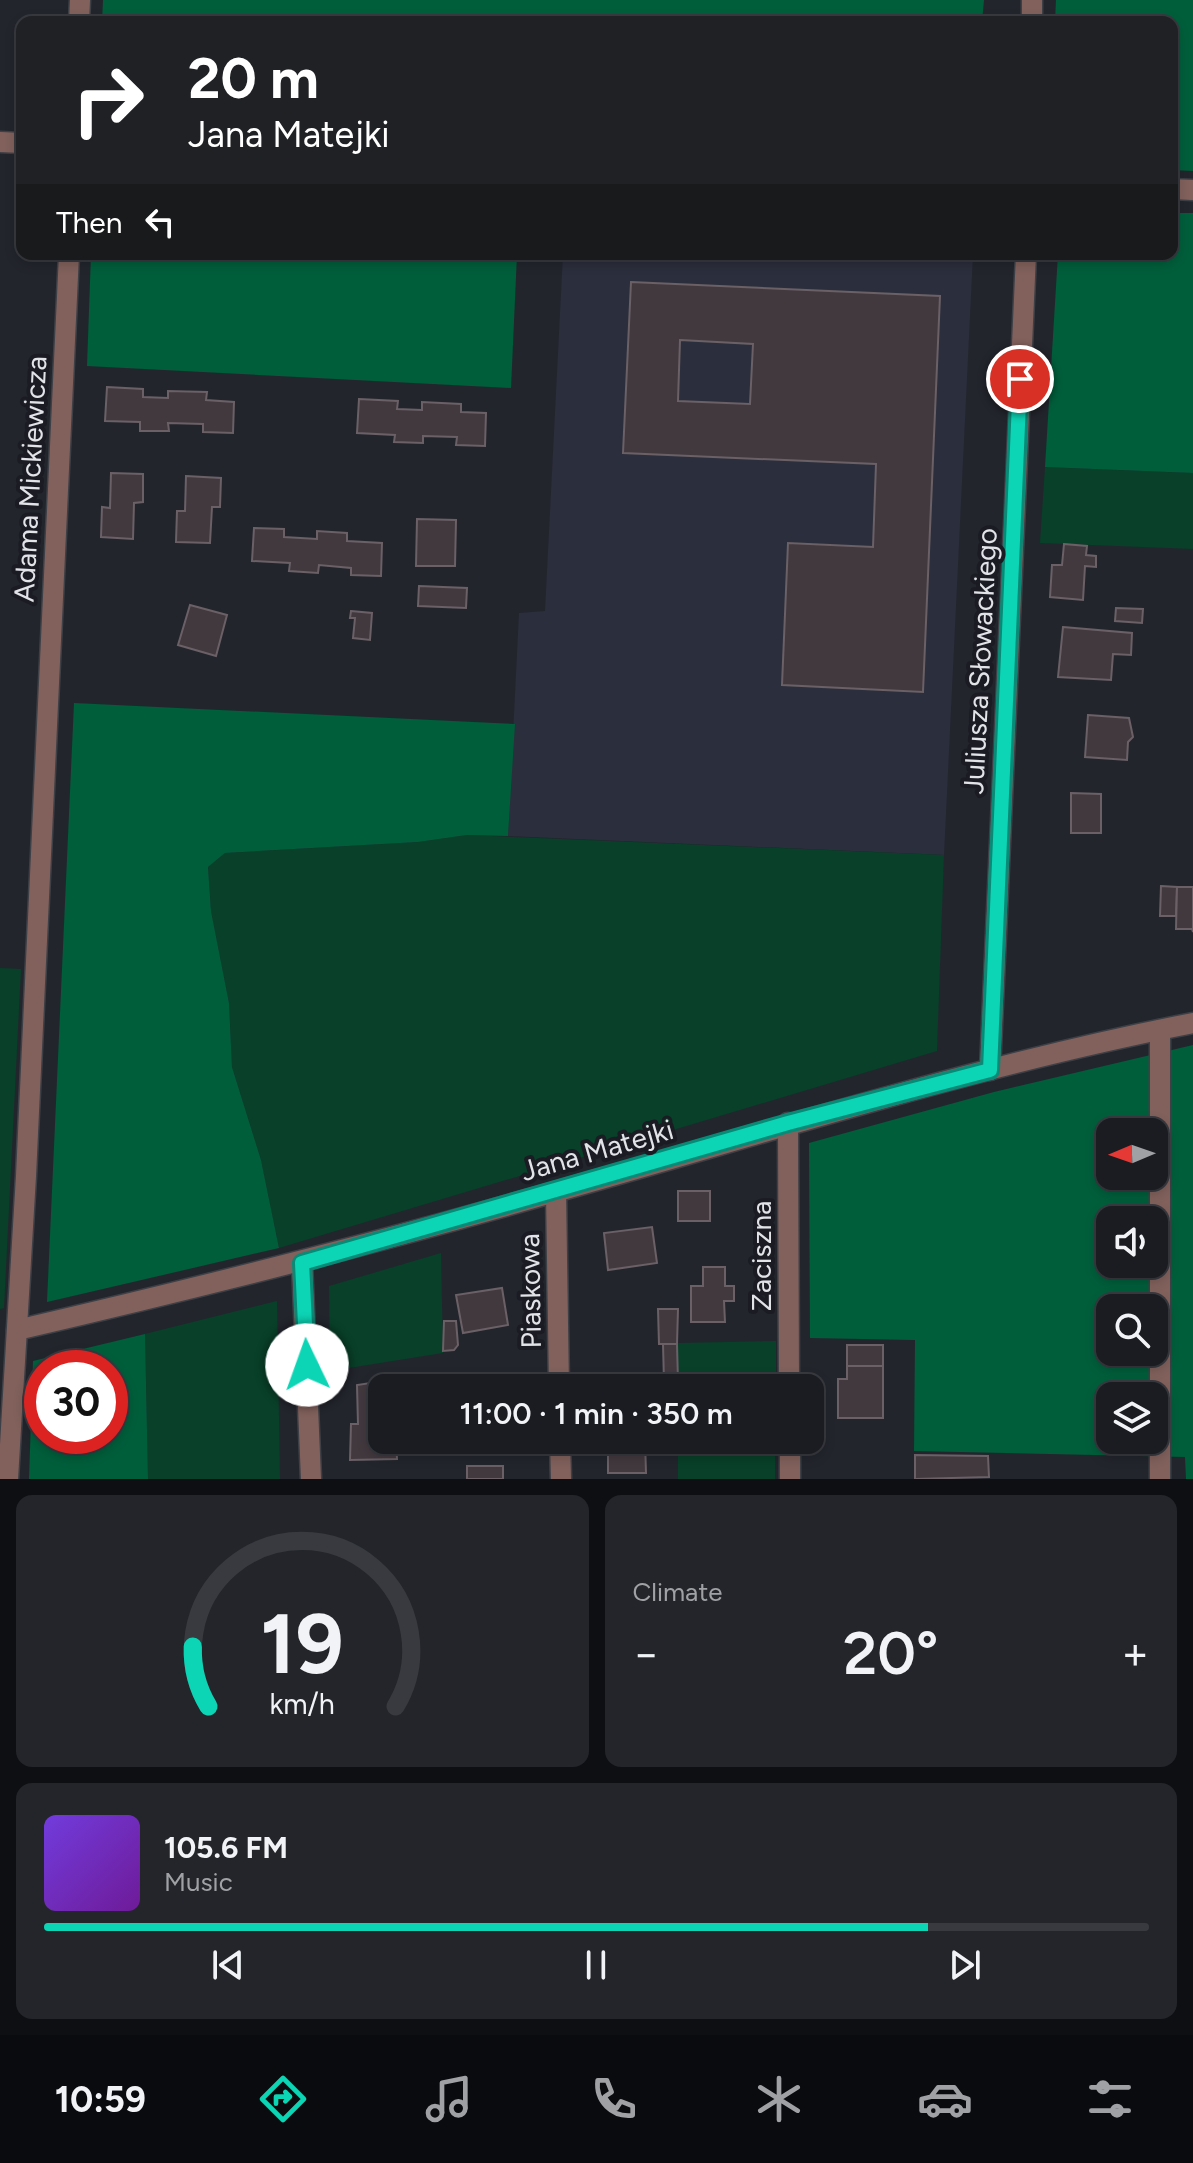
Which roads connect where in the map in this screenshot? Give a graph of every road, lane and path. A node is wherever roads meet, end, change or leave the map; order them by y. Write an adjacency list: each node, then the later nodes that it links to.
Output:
1 (69, 260): 9 (street, Adama Mickiewicza)
2 (1026, 260): 5 (street, Juliusza Słowackiego)
3 (1193, 1023): 4 (street, Jana Matejki)
4 (1160, 1030): 5 (street, Jana Matejki); 18 (street)
5 (990, 1070): 6 (street, Jana Matejki)
6 (788, 1123): 7 (street, Jana Matejki); 11 (street, Zaciszna)
7 (556, 1192): 8 (street, Jana Matejki); 10 (street, Piaskowa)
8 (302, 1263): 9 (street, Jana Matejki); 15 (street)
9 (17, 1330): 14 (street, Adama Mickiewicza)
10 (559, 1374)
11 (789, 1374)
12 (560, 1454): 16 (street)
13 (790, 1454): 17 (street)
14 (8, 1479)
15 (311, 1479)
16 (561, 1479)
17 (790, 1479)
18 (1160, 1479)

